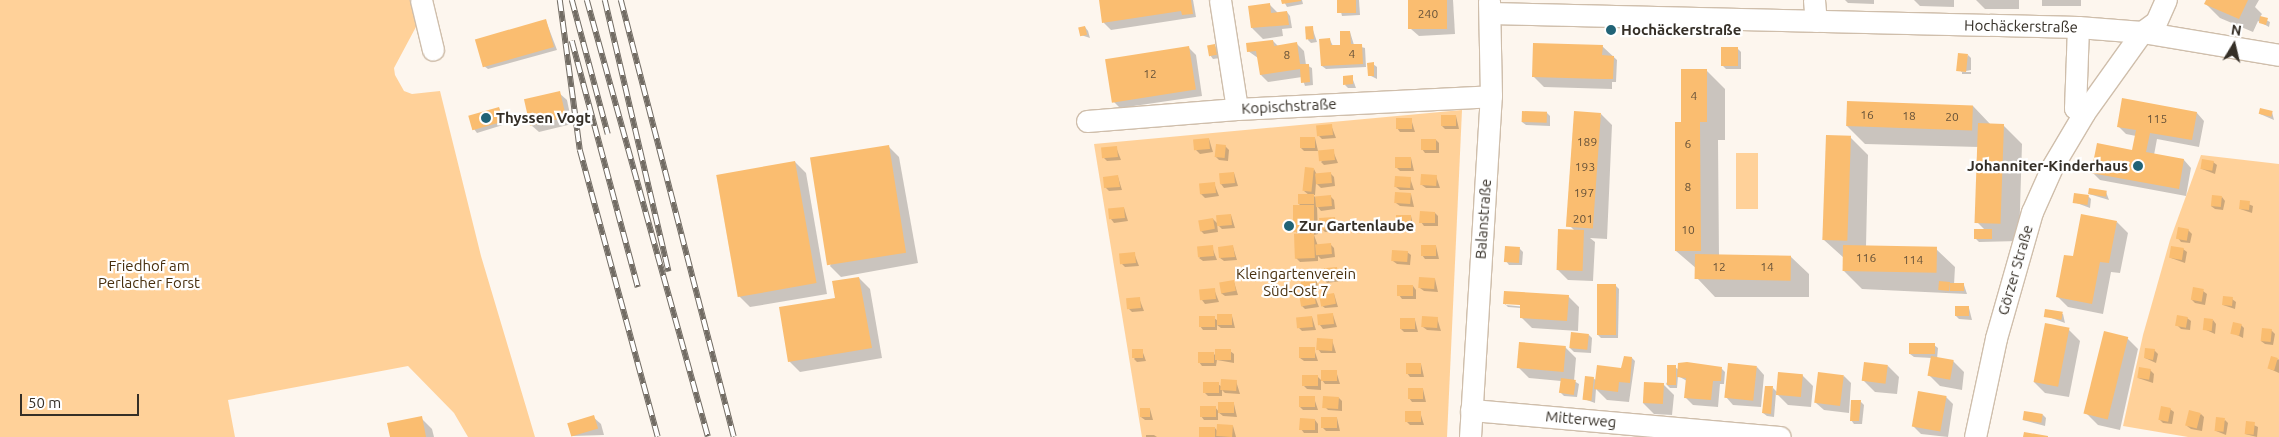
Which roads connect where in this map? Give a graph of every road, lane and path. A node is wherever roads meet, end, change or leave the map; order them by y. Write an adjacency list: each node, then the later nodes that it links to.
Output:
1 (421, 0): 8 (street)
2 (1220, 0): 11 (street)
3 (2166, 0): 7 (street, Görzer Straße)
4 (1490, 7): 5 (street, Hochäckerstraße); 10 (street, Balanstraße)
5 (1815, 10): 6 (street, Hochäckerstraße)
6 (2078, 27): 7 (street, Hochäckerstraße); 12 (street)
7 (2142, 32): 9 (street, Hochäckerstraße); 12 (street, Görzer Straße)
8 (433, 50)
9 (2279, 55)
10 (1491, 96): 11 (street, Kopischstraße); 14 (street, Balanstraße)
11 (1237, 109): 13 (street, Kopischstraße)
12 (2084, 114): 17 (street, Görzer Straße)
13 (1087, 121)
14 (1471, 410): 15 (street, Balanstraße); 16 (street, Mitterweg)
15 (1470, 437)
16 (1780, 437)
17 (1975, 437)

